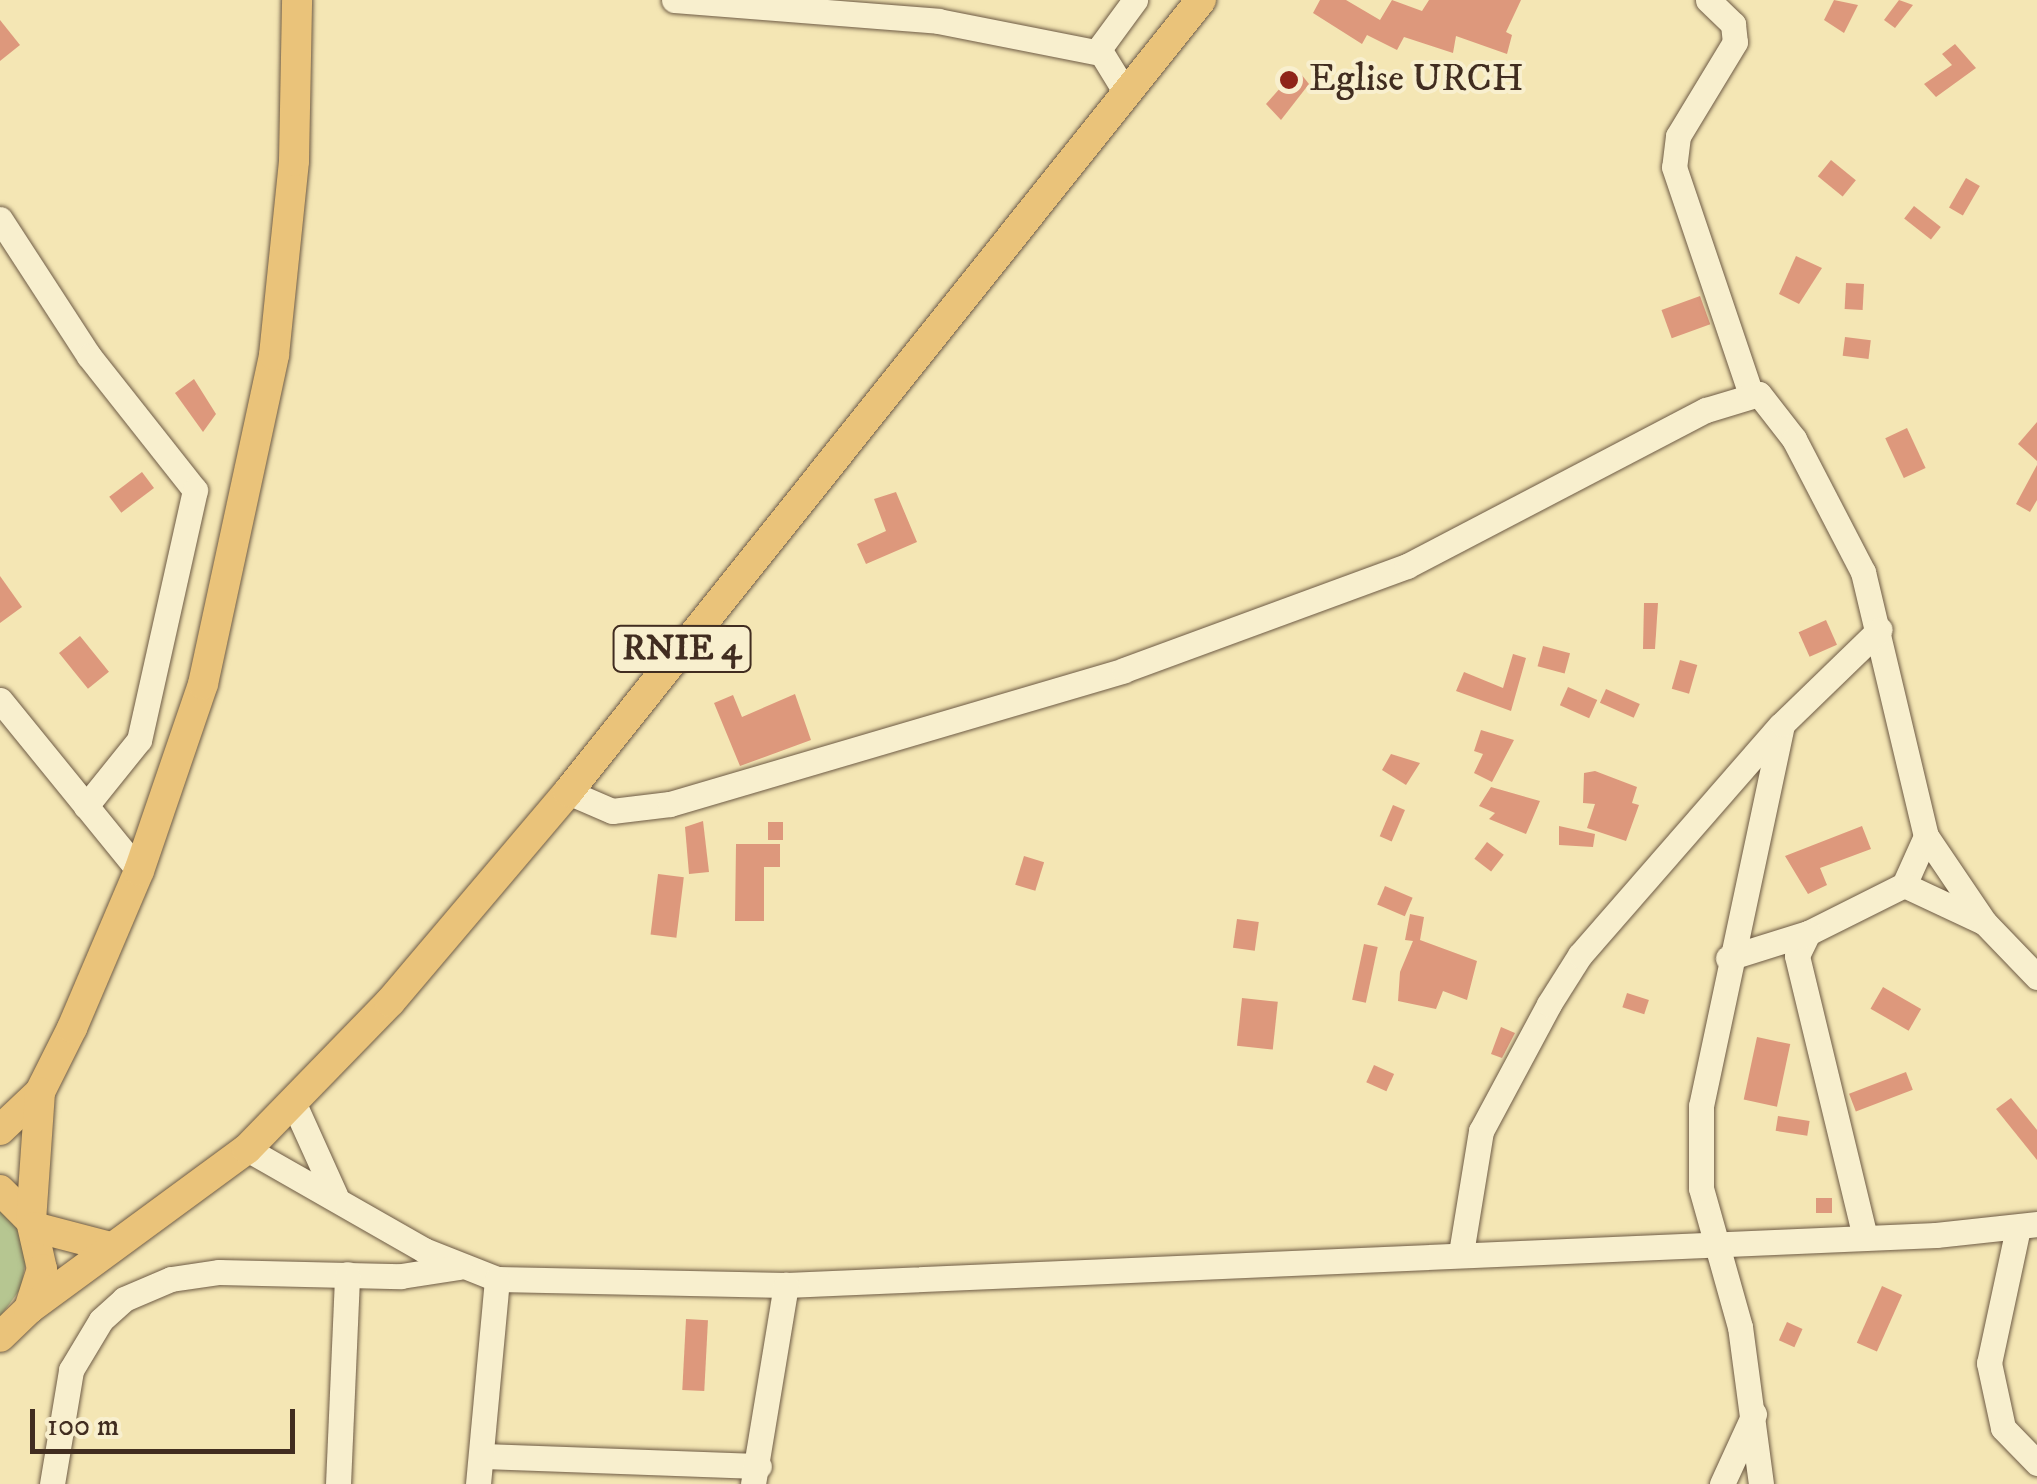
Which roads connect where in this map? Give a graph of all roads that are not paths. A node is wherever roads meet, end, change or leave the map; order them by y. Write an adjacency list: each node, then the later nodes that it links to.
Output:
1 (296, 0): 16 (main road)
2 (674, 0): 6 (street)
3 (1134, 0): 6 (street)
4 (1201, 0): 7 (main road, RNIE 4)
5 (1708, 0): 9 (street)
6 (1100, 53): 7 (street)
7 (1126, 93): 13 (main road, RNIE 4)
8 (0, 218): 14 (street)
9 (1750, 392): 10 (street); 13 (street)
10 (1880, 629): 12 (street); 15 (street)
11 (2, 707): 14 (street)
12 (1782, 724): 20 (street); 33 (street)
13 (568, 792): 23 (main road, RNIE 4)
14 (86, 806): 16 (street)
15 (1926, 836): 17 (street); 18 (street)
16 (139, 871): 22 (main road)
17 (1904, 885): 18 (street); 19 (street)
18 (1984, 923): 21 (street)
19 (1808, 932): 20 (street); 30 (street)
20 (1728, 958): 31 (street)
21 (2037, 978)
22 (40, 1092): 24 (main road); 28 (main road)
23 (294, 1104): 25 (main road, RNIE 4); 27 (street)
24 (0, 1130)
25 (247, 1149): 27 (street); 32 (main road, RNIE 4)
26 (0, 1190): 28 (main road)
27 (335, 1195): 34 (street)
28 (33, 1224): 32 (main road); 38 (main road)
29 (2028, 1226): 30 (street); 42 (street)
30 (1865, 1238): 31 (street)
31 (1720, 1245): 33 (street); 40 (street)
32 (111, 1247): 38 (main road, RNIE 4)
33 (1461, 1254): 37 (street)
34 (460, 1267): 35 (street); 36 (street)
35 (346, 1274): 44 (street); 45 (street)
36 (497, 1279): 37 (street); 41 (street)
37 (786, 1286): 43 (street)
38 (30, 1309): 39 (main road, RNIE 4)
39 (0, 1338)
40 (1756, 1410): 47 (street); 48 (street)
41 (482, 1456): 43 (street); 46 (street)
42 (2037, 1463)
43 (756, 1475)
44 (52, 1484)
45 (338, 1484)
46 (478, 1484)
47 (1722, 1484)
48 (1762, 1484)

